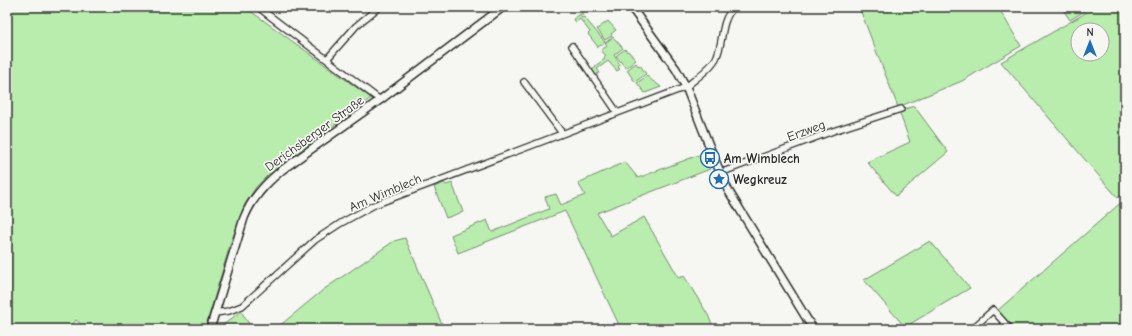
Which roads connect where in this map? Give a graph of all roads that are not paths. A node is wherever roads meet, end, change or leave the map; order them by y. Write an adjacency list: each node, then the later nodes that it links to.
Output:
1 (258, 7): 7 (street)
2 (379, 7): 7 (street)
3 (503, 7): 10 (street, Derichsberger Straße)
4 (631, 7): 9 (street)
5 (734, 7): 9 (street)
6 (572, 46): 12 (street)
7 (327, 59): 10 (street)
8 (524, 82): 13 (street)
9 (686, 87): 12 (street, Am Wimblech); 14 (street)
10 (380, 100): 15 (street, Derichsberger Straße)
11 (901, 109): 14 (street, Erzweg)
12 (617, 112): 13 (street, Am Wimblech)
13 (562, 134): 15 (street, Am Wimblech)
14 (720, 173): 17 (street)
15 (215, 313): 16 (street, Derichsberger Straße)
16 (210, 329)
17 (813, 329)
18 (972, 329): 19 (street)
19 (1010, 329)

